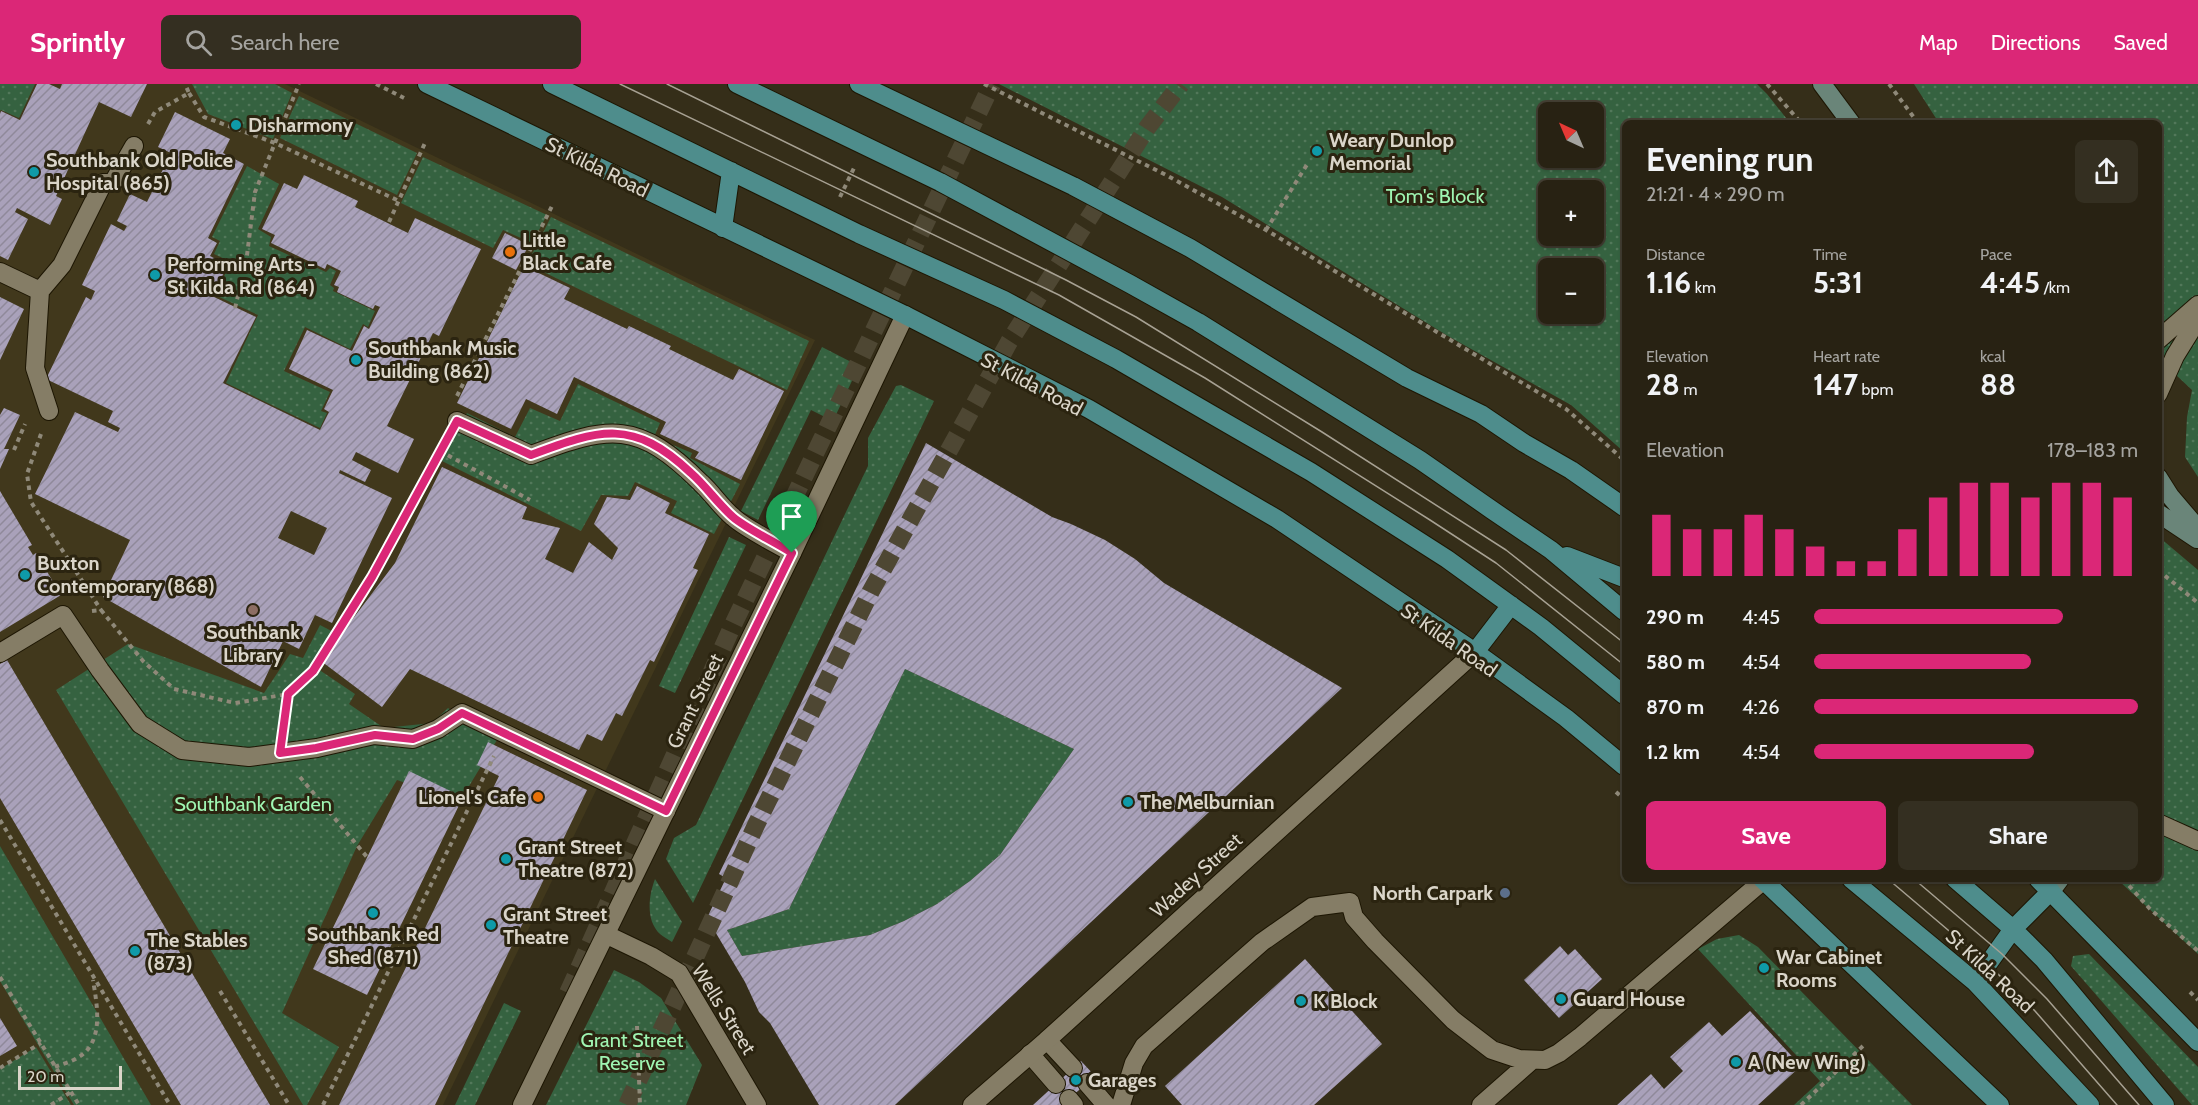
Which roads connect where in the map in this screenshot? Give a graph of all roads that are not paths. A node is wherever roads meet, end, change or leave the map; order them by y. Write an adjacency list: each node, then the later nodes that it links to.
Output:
1 (427, 84): 9 (main road, St Kilda Road)
2 (552, 84): 8 (main road)
3 (737, 84): 24 (main road)
4 (859, 84): 20 (main road)
5 (1822, 84): 6 (street)
6 (1849, 120)
7 (134, 146): 11 (street)
8 (731, 171): 9 (main road); 27 (main road)
9 (723, 228): 13 (main road, St Kilda Road)
10 (0, 272): 11 (street)
11 (40, 291): 17 (street)
12 (2198, 305): 15 (street)
13 (905, 315): 25 (street, Grant Street); 29 (main road, St Kilda Road)
14 (2198, 320): 16 (street)
15 (2162, 336)
16 (2162, 385)
17 (49, 411)
18 (457, 421): 25 (street)
19 (2162, 483): 22 (street)
20 (1622, 506)
21 (2162, 516): 23 (street)
22 (2198, 529)
23 (2198, 540)
24 (1551, 550): 26 (main road); 28 (main road)
25 (792, 553): 33 (street, Grant Street)
26 (1622, 577)
27 (1511, 605): 29 (main road); 31 (main road)
28 (1622, 609)
29 (1475, 652): 32 (main road, St Kilda Road); 44 (street, Wadey Street)
30 (0, 654): 33 (street)
31 (1622, 693)
32 (1622, 763)
33 (666, 811): 42 (street, Grant Street)
34 (2162, 825): 35 (street)
35 (2198, 841)
36 (1760, 882): 47 (street)
37 (1766, 882): 57 (main road)
38 (1855, 882): 43 (main road, St Kilda Road)
39 (1958, 882): 41 (main road)
40 (2050, 883): 41 (main road); 45 (main road)
41 (2013, 929): 43 (main road); 59 (main road)
42 (607, 935): 51 (street, Grant Street); 52 (street, Wells Street)
43 (1974, 982): 58 (main road, St Kilda Road)
44 (1047, 1040): 46 (street, Wadey Street); 48 (street)
45 (2198, 1042)
46 (1030, 1054): 50 (street); 53 (street, Wadey Street)
47 (1531, 1061): 55 (street); 56 (street)
48 (1073, 1068)
49 (1087, 1083): 54 (street)
50 (1056, 1084)
51 (522, 1105)
52 (757, 1105)
53 (972, 1105)
54 (1106, 1105)
55 (1121, 1105)
56 (1481, 1105)
57 (2000, 1105)
58 (2090, 1105)
59 (2165, 1105)

